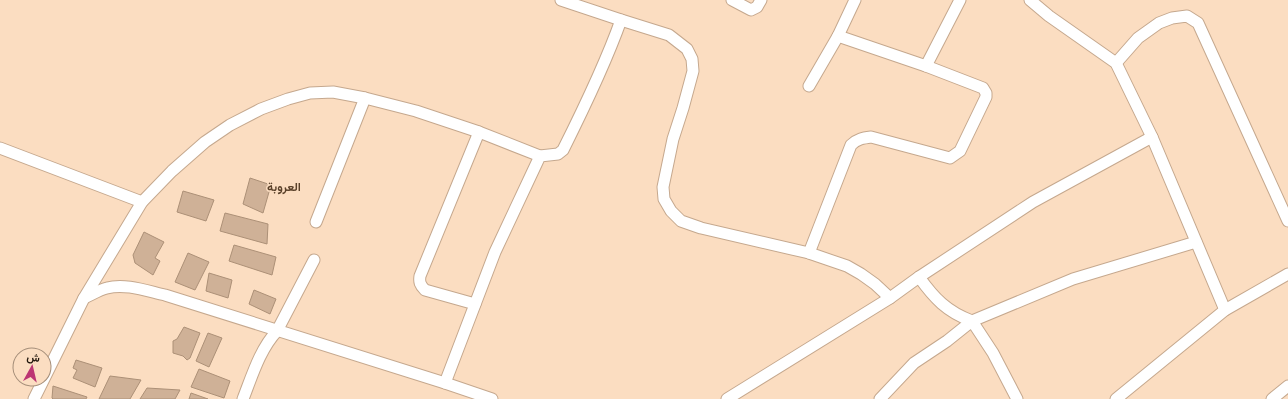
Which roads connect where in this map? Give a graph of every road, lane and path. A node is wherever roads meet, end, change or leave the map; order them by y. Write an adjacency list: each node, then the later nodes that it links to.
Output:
1 (561, 0): 7 (street)
2 (732, 0): 3 (street)
3 (761, 0)
4 (855, 0): 8 (street)
5 (960, 0): 10 (street)
6 (1030, 0): 9 (street)
7 (620, 20): 16 (street); 21 (street)
8 (838, 36): 10 (street); 11 (street)
9 (1116, 63): 14 (street); 18 (street)
10 (926, 66): 21 (street)
11 (809, 86)
12 (365, 98): 13 (street); 17 (street); 19 (street)
13 (479, 132): 16 (street); 27 (street)
14 (1152, 137): 20 (street); 24 (street)
15 (0, 148): 17 (street)
16 (540, 156): 27 (street)
17 (142, 202): 25 (street)
18 (1288, 221)
19 (316, 222)
20 (1196, 242): 28 (street); 29 (street)
21 (808, 253): 26 (street)
22 (314, 260): 30 (street)
23 (1288, 274): 28 (street)
24 (919, 277): 26 (street); 29 (street)
25 (84, 298): 30 (street); 34 (street)
26 (890, 298): 37 (street)
27 (475, 304): 31 (street)
28 (1225, 310): 33 (street)
29 (972, 321): 38 (street); 39 (street)
30 (277, 331): 31 (street); 35 (street)
31 (445, 383): 36 (street)
32 (1288, 386): 40 (street)
33 (1122, 397)
34 (34, 399)
35 (242, 399)
36 (492, 399)
37 (726, 399)
38 (880, 399)
39 (1016, 399)
40 (1272, 399)

